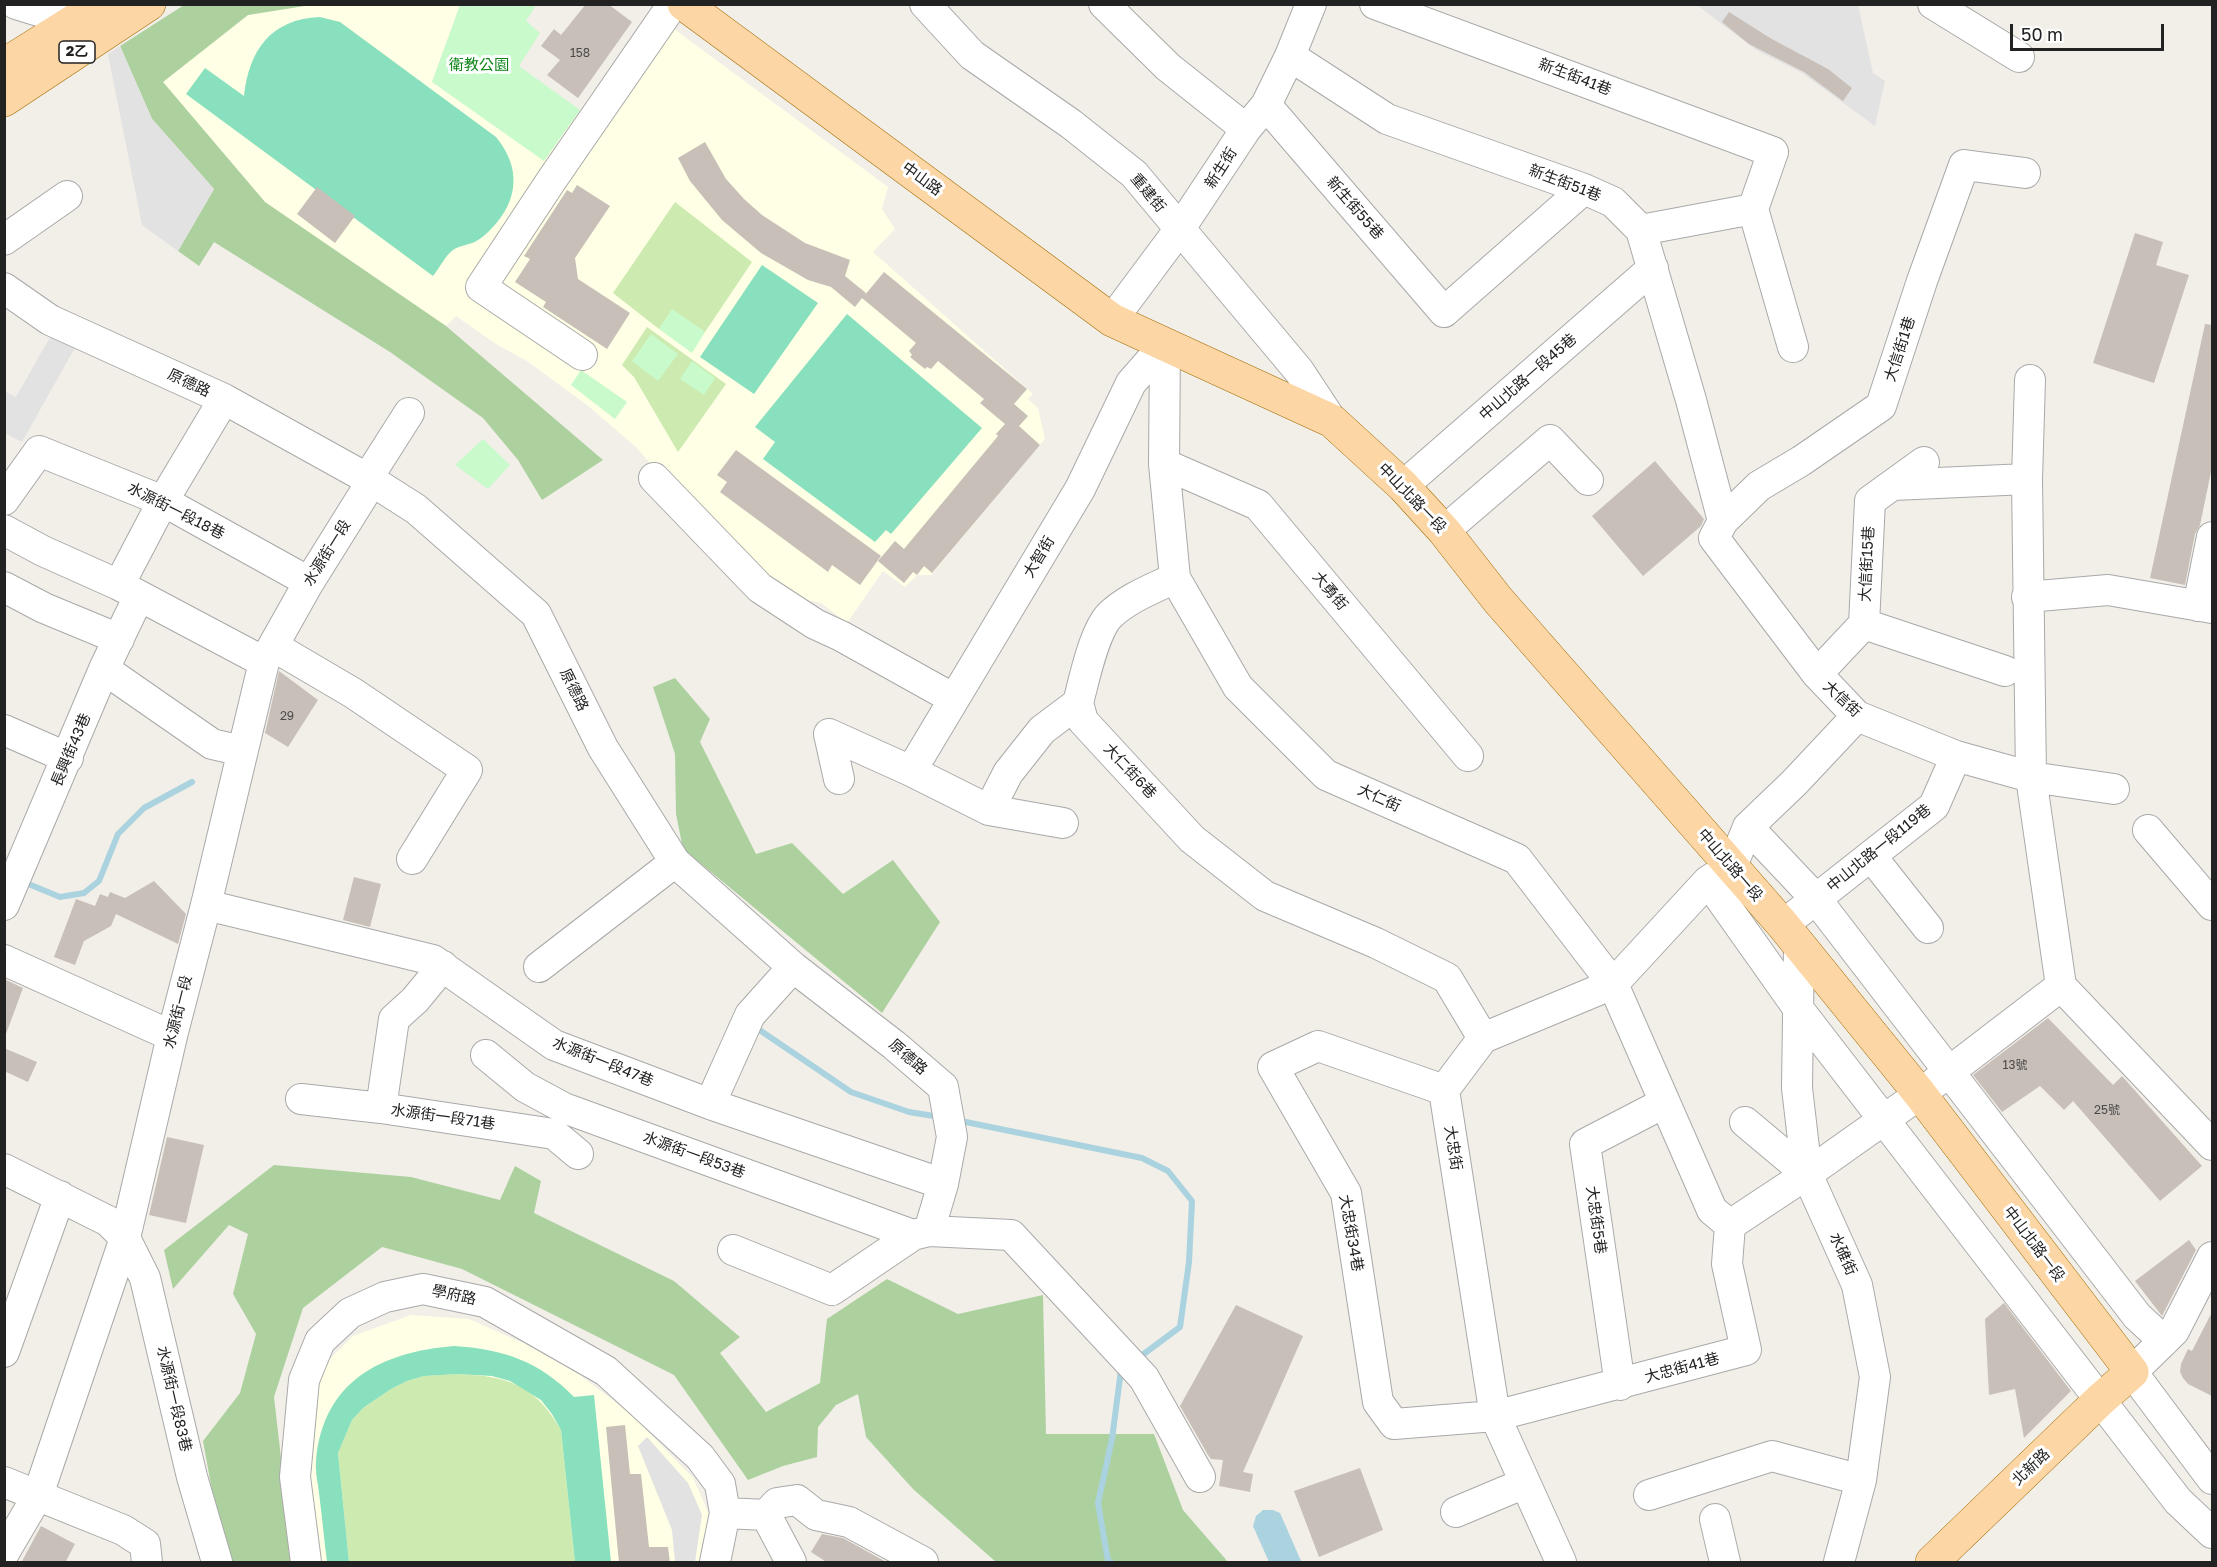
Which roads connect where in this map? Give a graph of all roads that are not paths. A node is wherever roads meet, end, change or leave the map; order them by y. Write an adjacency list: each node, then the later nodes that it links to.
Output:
1 (12, 4): 12 (street)
2 (16, 4): 13 (street)
3 (101, 4): 13 (main road, 2乙)
4 (149, 4): 17 (main road, 2乙)
5 (673, 4): 32 (street)
6 (684, 4): 29 (main road, 中山路)
7 (925, 4): 24 (street, 重建街)
8 (1104, 4): 19 (street)
9 (1311, 4): 14 (street, 新生街)
10 (1375, 4): 23 (street, 新生街41巷)
11 (1933, 4): 15 (street)
12 (4, 5)
13 (74, 22): 16 (main road, 2乙)
14 (1290, 56): 18 (street, 新生街); 21 (street, 新生街51巷)
15 (2019, 57)
16 (4, 65)
17 (4, 100)
18 (1266, 105): 19 (street, 新生街); 21 (street, 新生街55巷)
19 (1246, 129): 24 (street, 新生街)
20 (2025, 173): 48 (street, 大信街1巷)
21 (1584, 189): 25 (street, 新生街51巷)
22 (67, 196): 26 (street)
23 (1753, 209): 25 (street); 31 (street)
24 (1179, 230): 29 (street, 新生街); 36 (street, 重建街)
25 (1641, 230): 27 (street, 新生街51巷)
26 (4, 240)
27 (1653, 268): 44 (street, 中山北路一段45巷); 48 (street, 新生街51巷)
28 (4, 288): 34 (street, 原德路)
29 (1112, 320): 30 (main road, 中山路)
30 (1165, 344): 36 (main road, 中山北路一段); 38 (street, 大仁街); 63 (street, 大智街)
31 (1793, 347)
32 (582, 354)
33 (2030, 380): 40 (street)
34 (224, 399): 41 (street, 原德路); 46 (street, 長興街43巷)
35 (409, 413): 41 (street, 水源街一段)
36 (1332, 421): 44 (main road, 中山北路一段)
37 (1924, 462): 43 (street, 大信街15巷)
38 (1164, 464): 51 (street, 大仁街); 68 (street, 大勇街)
39 (654, 478): 63 (street)
40 (2027, 479): 43 (street); 55 (street)
41 (370, 480): 52 (street, 水源街一段); 81 (street, 原德路)
42 (1588, 480): 49 (street)
43 (1893, 485): 57 (street, 大信街15巷)
44 (1403, 486): 49 (main road, 中山北路一段)
45 (4, 500): 46 (street, 水源街一段18巷)
46 (163, 501): 52 (street, 水源街一段18巷); 54 (street, 長興街43巷)
47 (4, 530): 54 (street)
48 (1718, 530): 62 (street, 大信街)
49 (1444, 531): 82 (main road, 中山北路一段)
50 (2212, 537): 56 (street)
51 (1175, 578): 64 (street); 93 (street, 大仁街)
52 (309, 582): 59 (street, 水源街一段)
53 (4, 587): 58 (street)
54 (129, 590): 58 (street, 長興街43巷); 59 (street)
55 (2027, 597): 56 (street); 72 (street)
56 (2205, 607)
57 (1864, 624): 61 (street); 62 (street, 大信街15巷)
58 (119, 639): 60 (street, 長興街43巷)
59 (269, 654): 67 (street, 水源街一段); 80 (street)
60 (104, 669): 67 (street); 70 (street, 長興街43巷)
61 (2005, 671)
62 (1817, 674): 65 (street, 大信街)
63 (954, 699): 71 (street, 大智街)
64 (1078, 703): 75 (street); 97 (street, 大仁街6巷)
65 (1857, 716): 69 (street, 大信街); 77 (street)
66 (4, 730): 70 (street)
67 (242, 751): 85 (street, 水源街一段)
68 (1468, 756)
69 (1956, 756): 72 (street, 大信街); 79 (street, 中山北路一段119巷)
70 (68, 758): 83 (street, 長興街43巷)
71 (911, 771): 73 (street); 75 (street)
72 (2031, 777): 74 (street, 大信街); 94 (street)
73 (839, 779)
74 (2114, 789)
75 (989, 810): 76 (street)
76 (1063, 822)
77 (1748, 827): 82 (street); 84 (street)
78 (2148, 830): 86 (street)
79 (1871, 856): 84 (street, 中山北路一段119巷); 87 (street)
80 (412, 859)
81 (675, 862): 91 (street); 92 (street, 原德路)
82 (1720, 874): 88 (main road, 中山北路一段); 93 (street); 95 (street)
83 (8, 887)
84 (1816, 899): 88 (street, 中山北路一段119巷); 99 (street)
85 (206, 905): 90 (street, 水源街一段47巷); 96 (street, 水源街一段)
86 (2212, 905)
87 (1928, 928)
88 (1791, 935): 95 (street, 水碓街); 101 (main road, 中山北路一段)
89 (4, 960): 96 (street)
90 (443, 966): 104 (street, 水源街一段47巷); 105 (street)
91 (538, 967)
92 (793, 967): 104 (street); 113 (street, 原德路)
93 (1613, 984): 97 (street); 103 (street)
94 (2061, 986): 99 (street); 109 (street)
95 (1800, 1011): 106 (street); 112 (street, 水碓街)
96 (171, 1036): 117 (street, 水源街一段)
97 (1483, 1038): 100 (street)
98 (486, 1054): 107 (street, 水源街一段53巷)
99 (1949, 1072): 101 (street); 120 (street)
100 (1444, 1090): 125 (street, 大忠街); 125 (street, 大忠街34巷)
101 (1920, 1094): 106 (street); 122 (main road, 中山北路一段)
102 (301, 1099): 105 (street, 水源街一段71巷)
103 (1664, 1103): 115 (street); 123 (street, 大忠街5巷)
104 (710, 1104): 113 (street, 水源街一段47巷)
105 (381, 1108): 107 (street, 水源街一段71巷)
106 (1884, 1120): 112 (street); 124 (street)
107 (559, 1121): 110 (street); 116 (street, 水源街一段53巷)
108 (1745, 1122): 112 (street)
109 (2212, 1145)
110 (578, 1154)
111 (4, 1169): 114 (street)
112 (1807, 1174): 115 (street); 128 (street, 水碓街)
113 (943, 1184): 116 (street, 原德路)
114 (60, 1196): 117 (street); 121 (street)
115 (1730, 1225): 123 (street, 大忠街41巷)
116 (921, 1233): 118 (street); 126 (street, 水源街一段53巷)
117 (125, 1238): 131 (street, 水源街一段); 140 (street, 水源街一段83巷)
118 (733, 1250)
119 (2212, 1257): 120 (street)
120 (2164, 1341): 122 (street)
121 (4, 1352)
122 (2132, 1372): 124 (main road, 北新路); 127 (street, 中山北路一段)
123 (1620, 1385): 125 (street, 大忠街41巷)
124 (2100, 1400): 137 (street); 148 (main road, 北新路)
125 (1495, 1416): 130 (street, 大忠街)
126 (1200, 1477)
127 (2212, 1479)
128 (1861, 1480): 132 (street); 147 (street, 水碓街)
129 (4, 1482): 131 (street)
130 (1525, 1483): 133 (street); 145 (street, 大忠街)
131 (38, 1495): 138 (street, 水源街一段); 139 (street)
132 (1648, 1495)
133 (1456, 1512)
134 (725, 1513): 135 (street); 141 (street, 學府路); 142 (street, 學府路)
135 (766, 1515): 143 (street); 144 (street)
136 (1715, 1519): 146 (street)
137 (2212, 1533)
138 (4, 1553)
139 (147, 1563)
140 (217, 1563)
141 (306, 1563)
142 (715, 1563)
143 (791, 1563)
144 (923, 1563)
145 (1562, 1563)
146 (1725, 1563)
147 (1839, 1563)
148 (1932, 1563)

